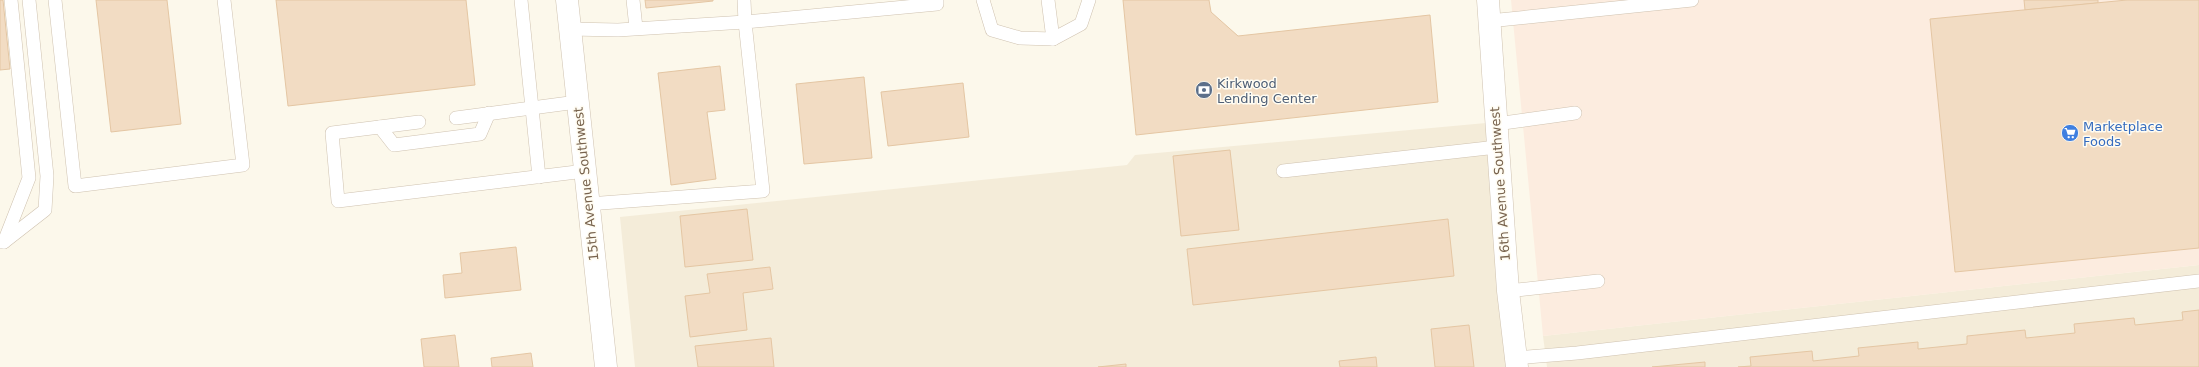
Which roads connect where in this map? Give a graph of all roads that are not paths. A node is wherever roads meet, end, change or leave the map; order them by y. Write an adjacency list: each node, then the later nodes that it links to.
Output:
1 (11, 0): 32 (lane)
2 (29, 0): 32 (lane)
3 (55, 0): 4 (lane)
4 (224, 0)
5 (521, 0): 20 (lane)
6 (567, 0): 17 (street, 15th Avenue Southwest)
7 (633, 0): 16 (lane)
8 (744, 0): 15 (lane)
9 (937, 0): 15 (lane)
10 (983, 0): 18 (lane)
11 (1048, 0): 18 (lane)
12 (1089, 0): 18 (lane)
13 (1692, 0): 14 (lane)
14 (1489, 10): 25 (street, 16th Avenue Southwest)
15 (745, 22): 16 (lane); 31 (lane)
16 (636, 28): 17 (lane)
17 (570, 29): 19 (street, 15th Avenue Southwest)
18 (1053, 39)
19 (577, 102): 20 (lane); 28 (street, 15th Avenue Southwest)
20 (533, 108): 22 (lane); 30 (lane)
21 (1575, 113): 25 (lane)
22 (489, 114): 23 (lane); 26 (lane)
23 (456, 118)
24 (419, 122): 26 (lane)
25 (1496, 124): 27 (street, 16th Avenue Southwest)
26 (380, 127): 30 (lane)
27 (1497, 147): 29 (lane); 35 (street, 16th Avenue Southwest)
28 (585, 171): 30 (lane); 31 (street, 15th Avenue Southwest)
29 (1283, 171)
30 (539, 177)
31 (588, 204): 37 (street, 15th Avenue Southwest)
32 (2, 242)
33 (1598, 281): 35 (lane)
34 (2199, 281): 36 (lane)
35 (1508, 291): 36 (street, 16th Avenue Southwest)
36 (1516, 363)
37 (606, 367)

